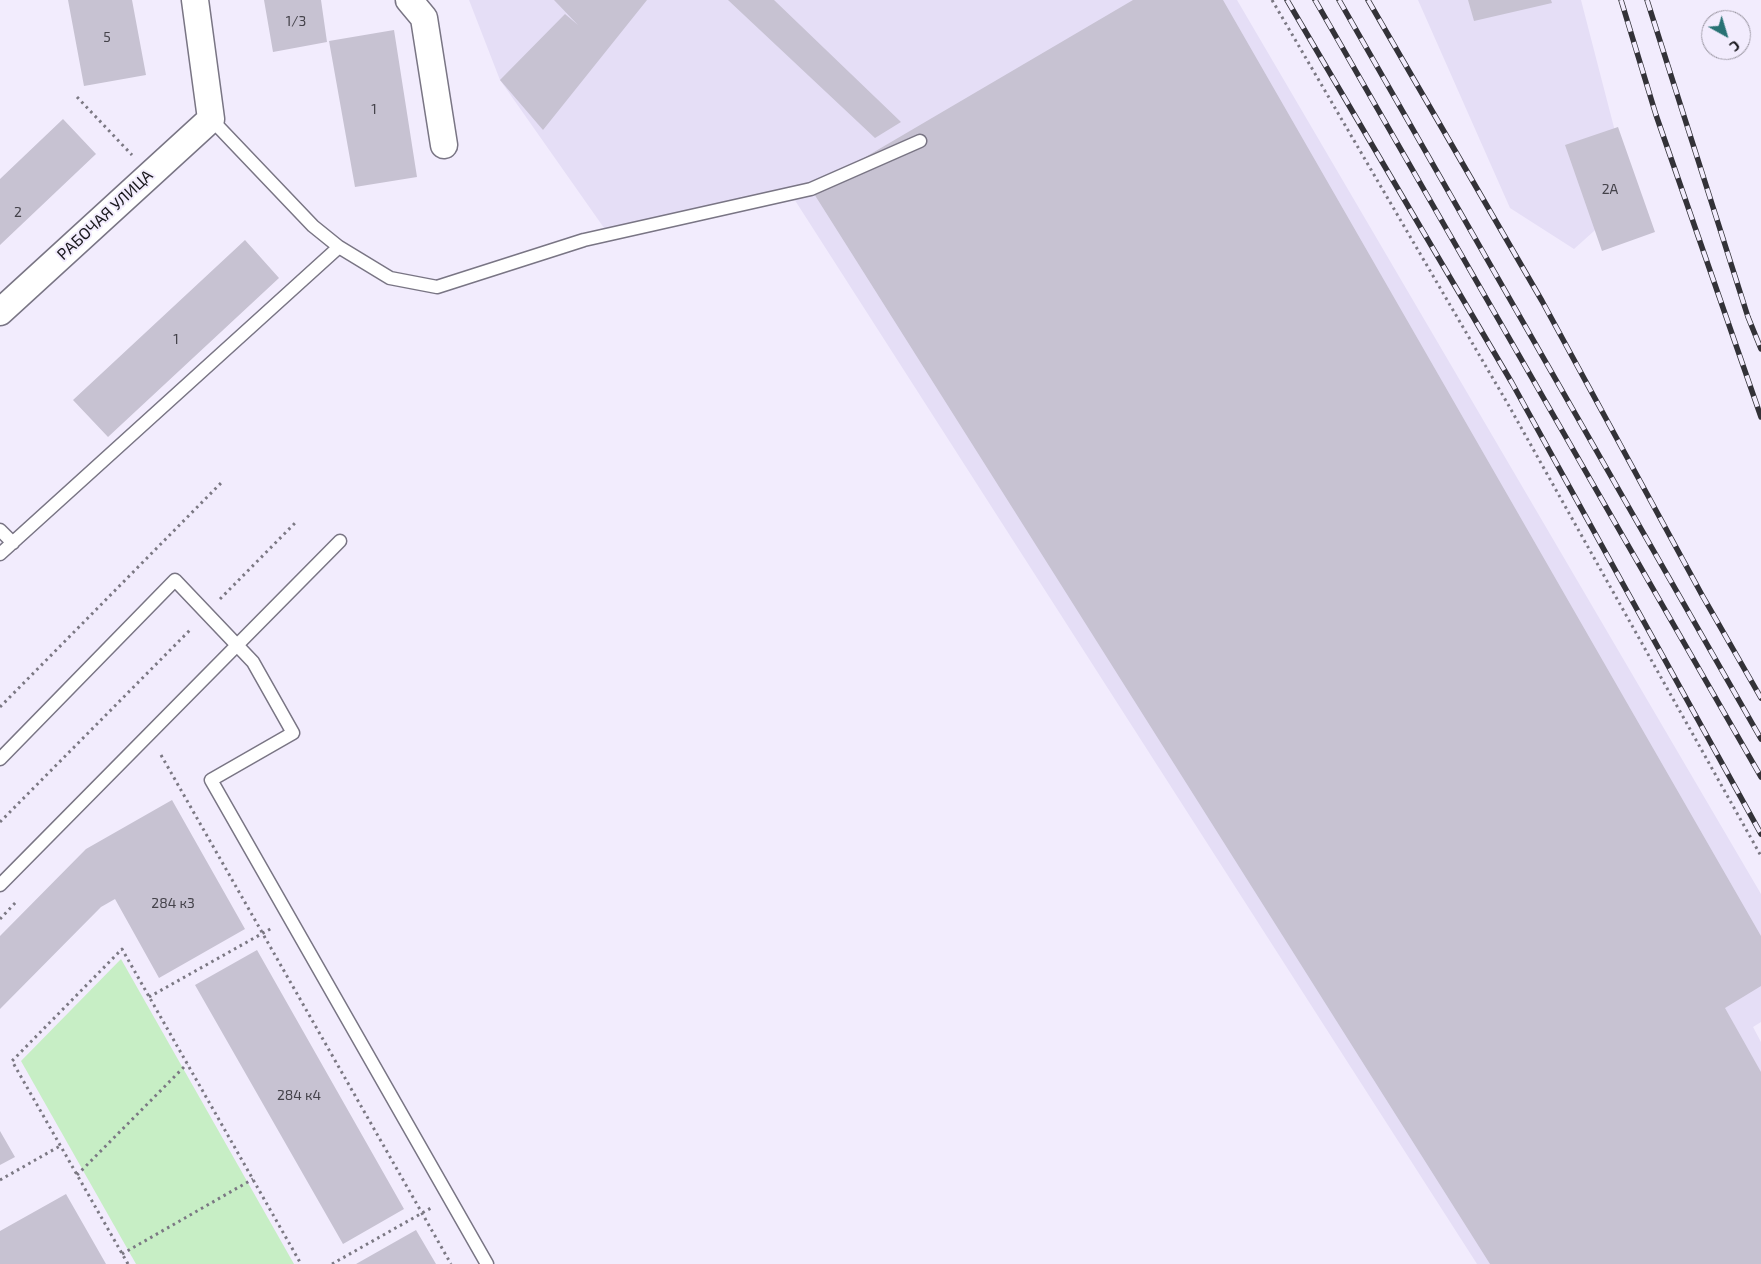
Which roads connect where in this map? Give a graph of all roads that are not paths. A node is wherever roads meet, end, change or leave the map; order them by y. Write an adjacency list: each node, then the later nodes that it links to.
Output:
1 (195, 0): 3 (street)
2 (410, 0): 5 (street)
3 (211, 119): 6 (lane); 7 (street, РАБОЧАЯ УЛИЦА)
4 (920, 140): 6 (lane)
5 (444, 145)
6 (339, 247): 10 (lane)
7 (0, 312)
8 (0, 530): 10 (lane)
9 (340, 541): 12 (lane)
10 (13, 543): 11 (lane)
11 (0, 554)
12 (237, 646): 13 (lane); 14 (lane); 15 (lane)
13 (0, 759)
14 (0, 885)
15 (487, 1264)

